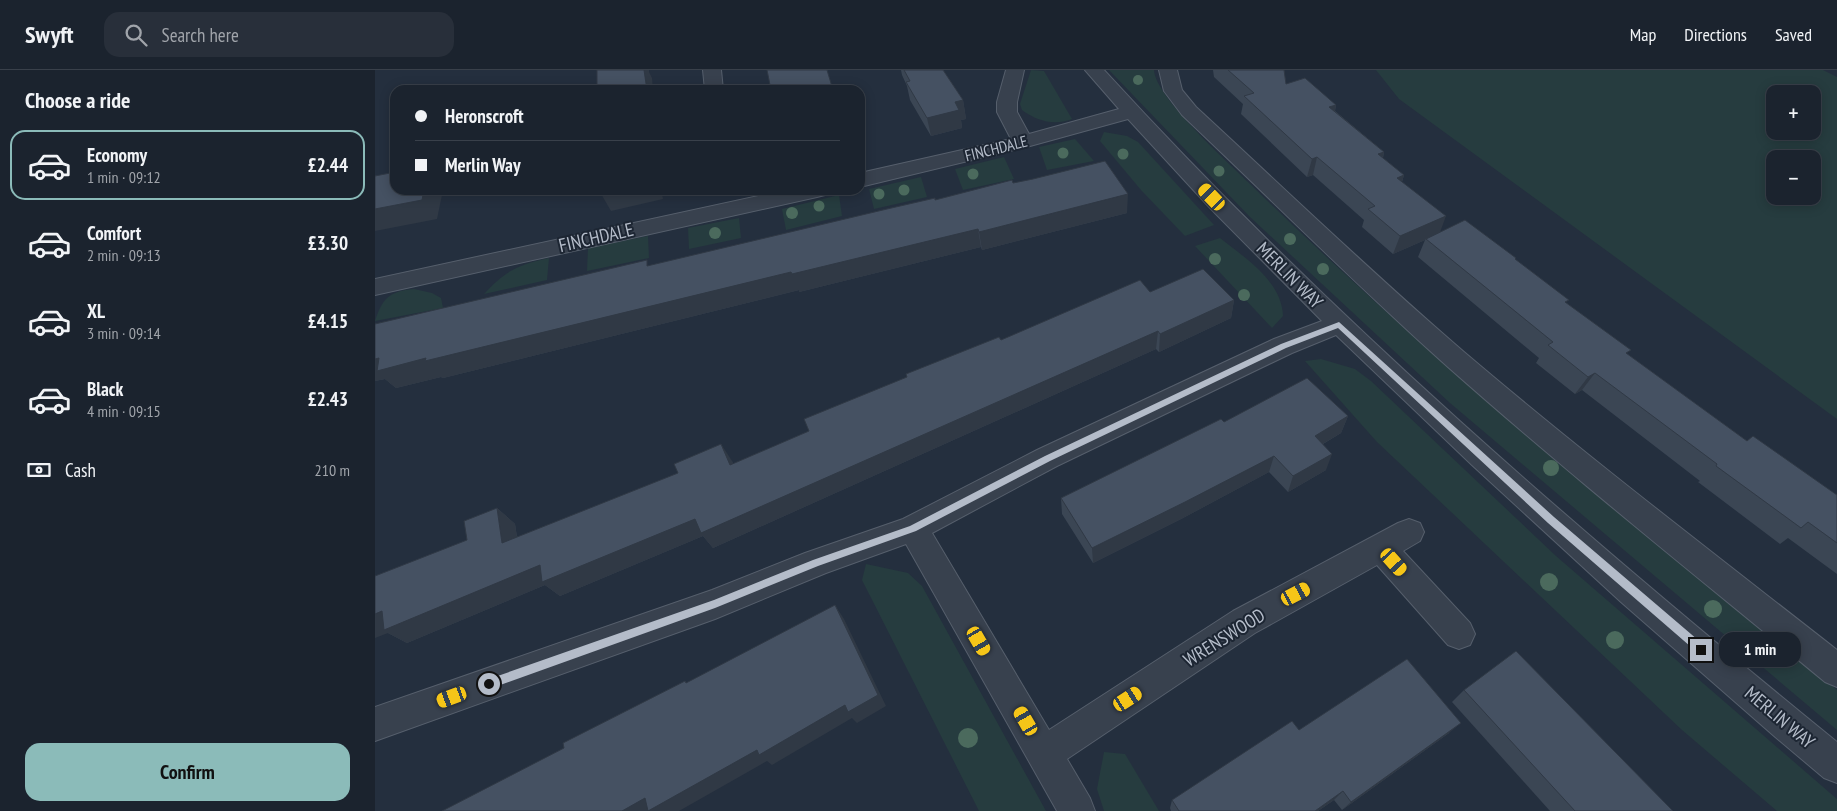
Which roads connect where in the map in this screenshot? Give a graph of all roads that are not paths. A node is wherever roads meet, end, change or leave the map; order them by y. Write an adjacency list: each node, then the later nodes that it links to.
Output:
1 (712, 70): 5 (street)
2 (1015, 70): 7 (street)
3 (1094, 70): 6 (street, MERLIN WAY)
4 (1168, 70): 17 (street)
5 (714, 85)
6 (1131, 112): 7 (street, FINCHDALE); 12 (street, MERLIN WAY)
7 (1023, 142): 8 (street, FINCHDALE)
8 (865, 179)
9 (767, 195): 10 (street, FINCHDALE)
10 (737, 198): 11 (street, FINCHDALE)
11 (375, 287)
12 (1339, 324): 13 (street); 20 (street, MERLIN WAY)
13 (913, 528): 18 (street); 19 (street)
14 (1409, 532): 15 (street, WRENSWOOD)
15 (1381, 548): 16 (street); 19 (street, WRENSWOOD)
16 (1459, 634)
17 (1837, 670)
18 (375, 724)
19 (1045, 753): 21 (street)
20 (1837, 765)
21 (1077, 811)

